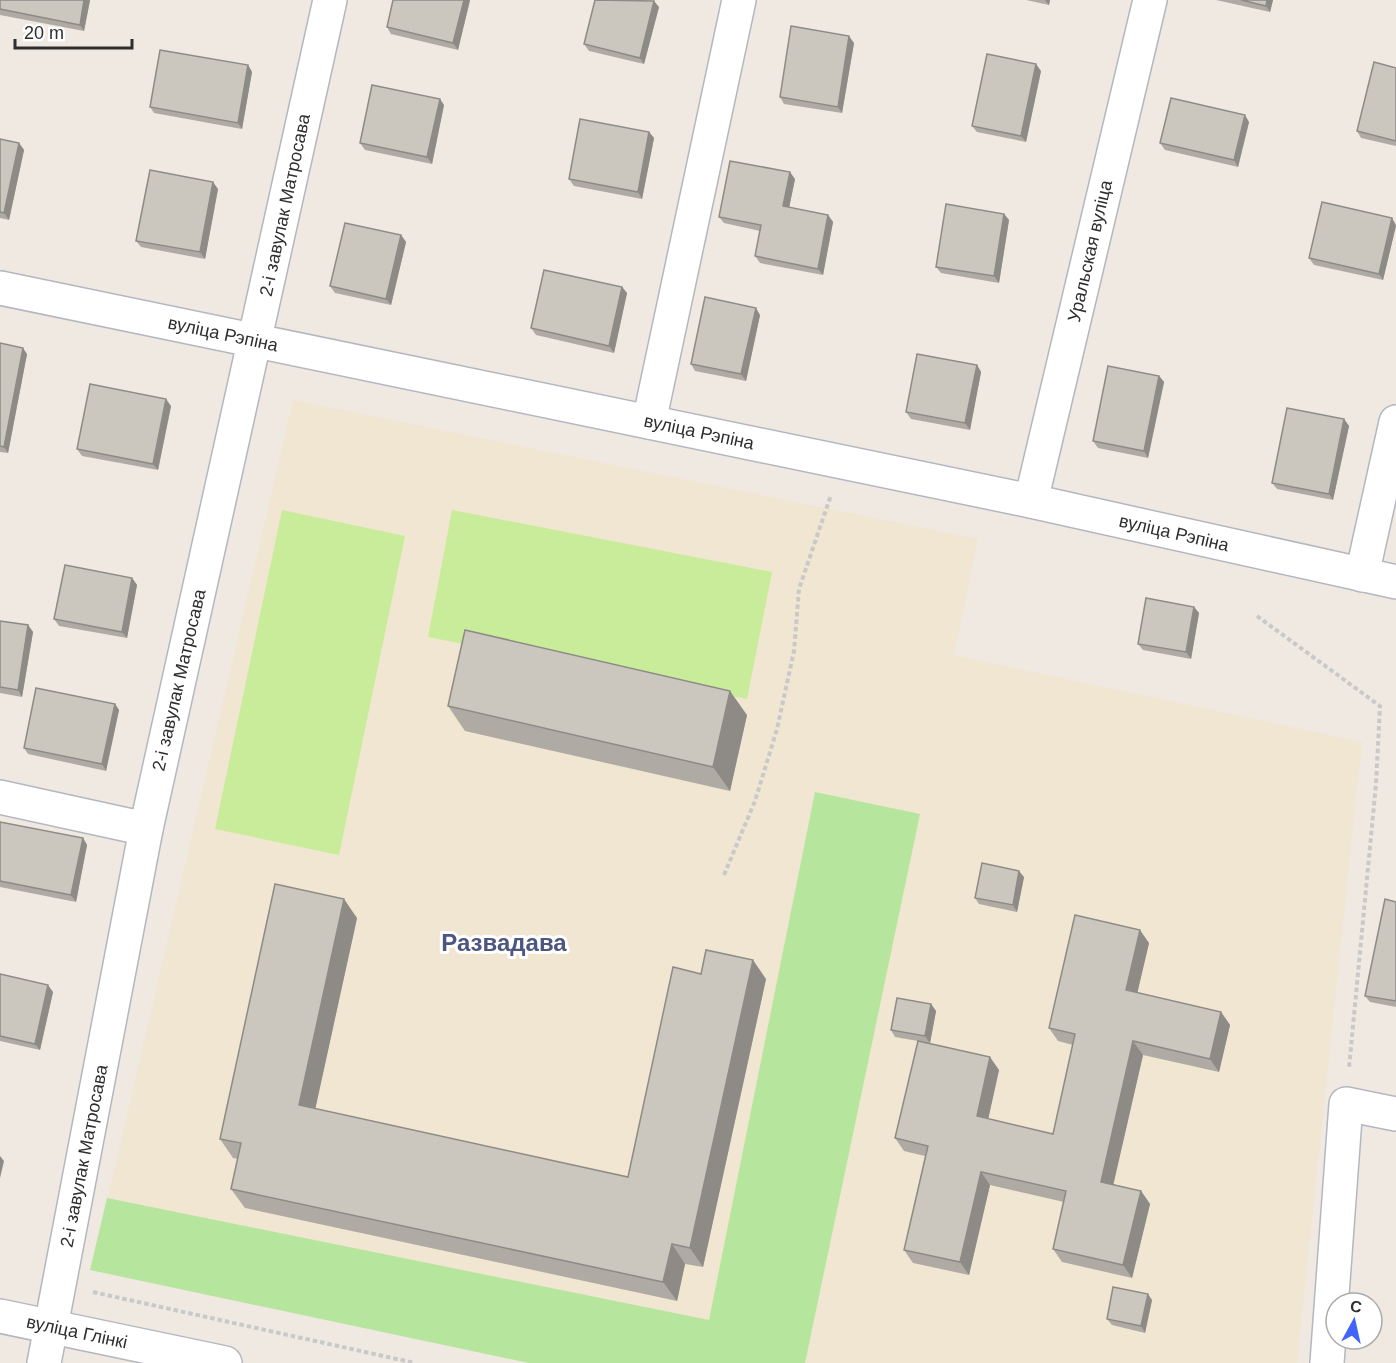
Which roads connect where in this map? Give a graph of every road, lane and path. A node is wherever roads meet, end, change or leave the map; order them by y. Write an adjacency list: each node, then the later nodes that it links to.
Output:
1 (330, 0): 5 (street, 2-і завулак Матросава)
2 (739, 0): 6 (street)
3 (1150, 0): 9 (street, Уральская вуліца)
4 (0, 288): 5 (street, вуліца Рэпіна)
5 (255, 340): 6 (street, вуліца Рэпіна); 14 (street, 2-і завулак Матросава)
6 (649, 422): 9 (street, вуліца Рэпіна)
7 (1396, 422): 10 (street)
8 (834, 489): 15 (path)
9 (1031, 501): 10 (street, вуліца Рэпіна)
10 (1362, 575): 11 (street, вуліца Рэпіна)
11 (1396, 582)
12 (1257, 616): 16 (path)
13 (0, 797): 14 (street)
14 (146, 830): 18 (street, 2-і завулак Матросава)
15 (724, 874)
16 (1346, 1104): 17 (street); 24 (street)
17 (1396, 1114)
18 (59, 1285): 20 (street, 2-і завулак Матросава); 23 (path)
19 (0, 1316): 20 (street, вуліца Глінкі)
20 (51, 1327): 21 (street, 2-і завулак Матросава); 22 (street, вуліца Глінкі)
21 (44, 1363)
22 (225, 1363)
23 (415, 1363)
24 (1327, 1363)

